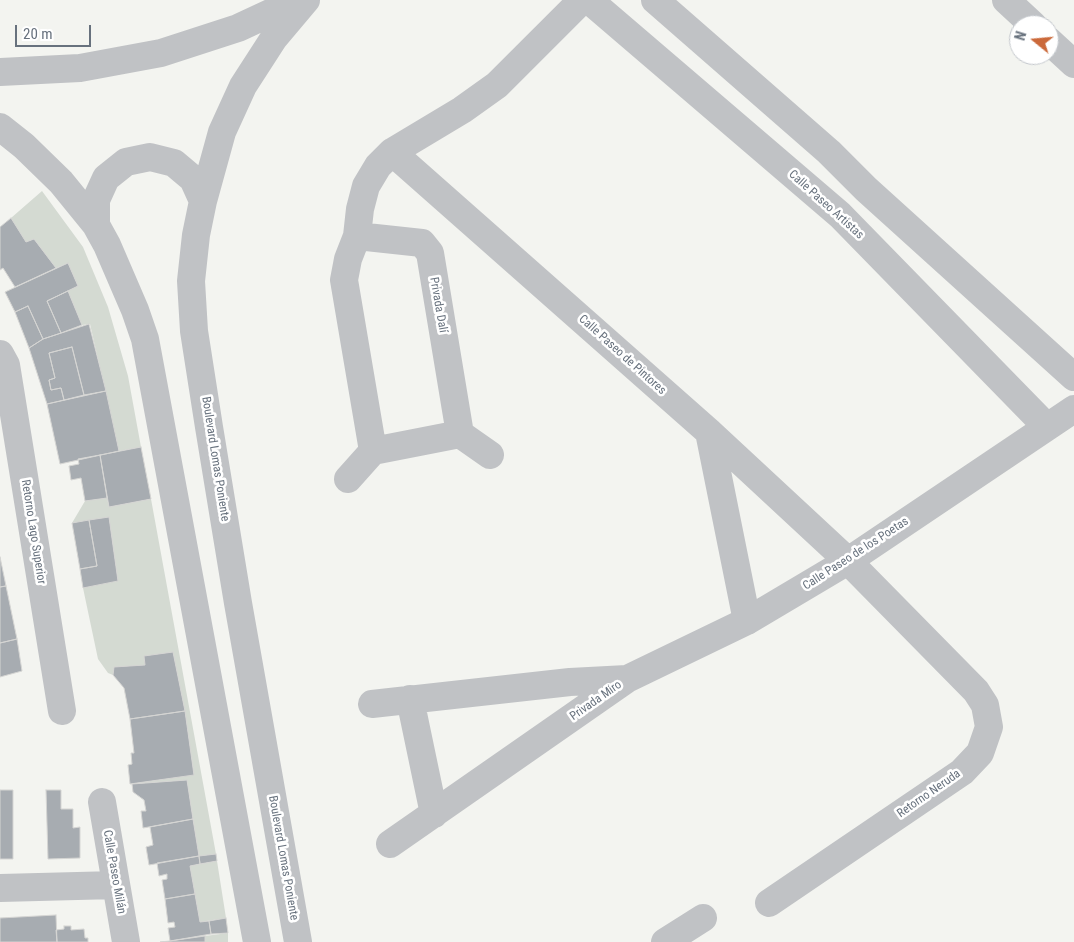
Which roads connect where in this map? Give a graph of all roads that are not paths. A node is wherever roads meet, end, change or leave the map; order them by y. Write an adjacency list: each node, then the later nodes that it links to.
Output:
1 (298, 0): 10 (street)
2 (306, 0): 16 (street, Boulevard Lomas Poniente)
3 (582, 0): 12 (street)
4 (589, 0): 14 (street, Calle Paseo Artistas)
5 (655, 0): 13 (street)
6 (1006, 0): 7 (street)
7 (1022, 15)
8 (1059, 50): 9 (street)
9 (1074, 64)
10 (0, 72)
11 (0, 127): 18 (street)
12 (392, 152): 19 (street); 24 (street, Calle Paseo de Pintores)
13 (829, 152): 14 (street); 15 (street)
14 (801, 181): 17 (street, Calle Paseo Artistas)
15 (866, 189): 17 (street); 21 (street)
16 (202, 201): 18 (street); 44 (street, Boulevard Lomas Poniente)
17 (840, 214): 23 (street, Calle Paseo Artistas)
18 (96, 225): 43 (street)
19 (357, 236): 25 (street, Privada Dalí); 26 (street)
20 (0, 354): 34 (street, Retorno Lago Superior)
21 (1074, 377)
22 (1074, 409): 23 (street, Calle Paseo de los Poetas)
23 (1047, 427): 29 (street, Calle Paseo de los Poetas)
24 (709, 432): 29 (street, Calle Paseo de Pintores); 30 (street)
25 (460, 434): 26 (street); 27 (street)
26 (373, 451): 28 (street)
27 (490, 455)
28 (348, 479)
29 (848, 562): 30 (street, Calle Paseo de los Poetas); 40 (street, Retorno Neruda)
30 (747, 621): 31 (street, Calle Paseo de los Poetas)
31 (627, 679): 32 (street, Privada Miro); 36 (street, Privada Miro)
32 (410, 699): 33 (street, Privada Miro); 36 (street)
33 (372, 704)
34 (62, 711)
35 (102, 802): 38 (street, Calle Paseo Milán)
36 (434, 814): 37 (street, Privada Miro)
37 (390, 844)
38 (116, 885): 39 (street); 42 (street, Calle Paseo Milán)
39 (0, 888)
40 (769, 903)
41 (703, 918): 45 (street)
42 (126, 942)
43 (257, 942)
44 (298, 942)
45 (665, 942)

